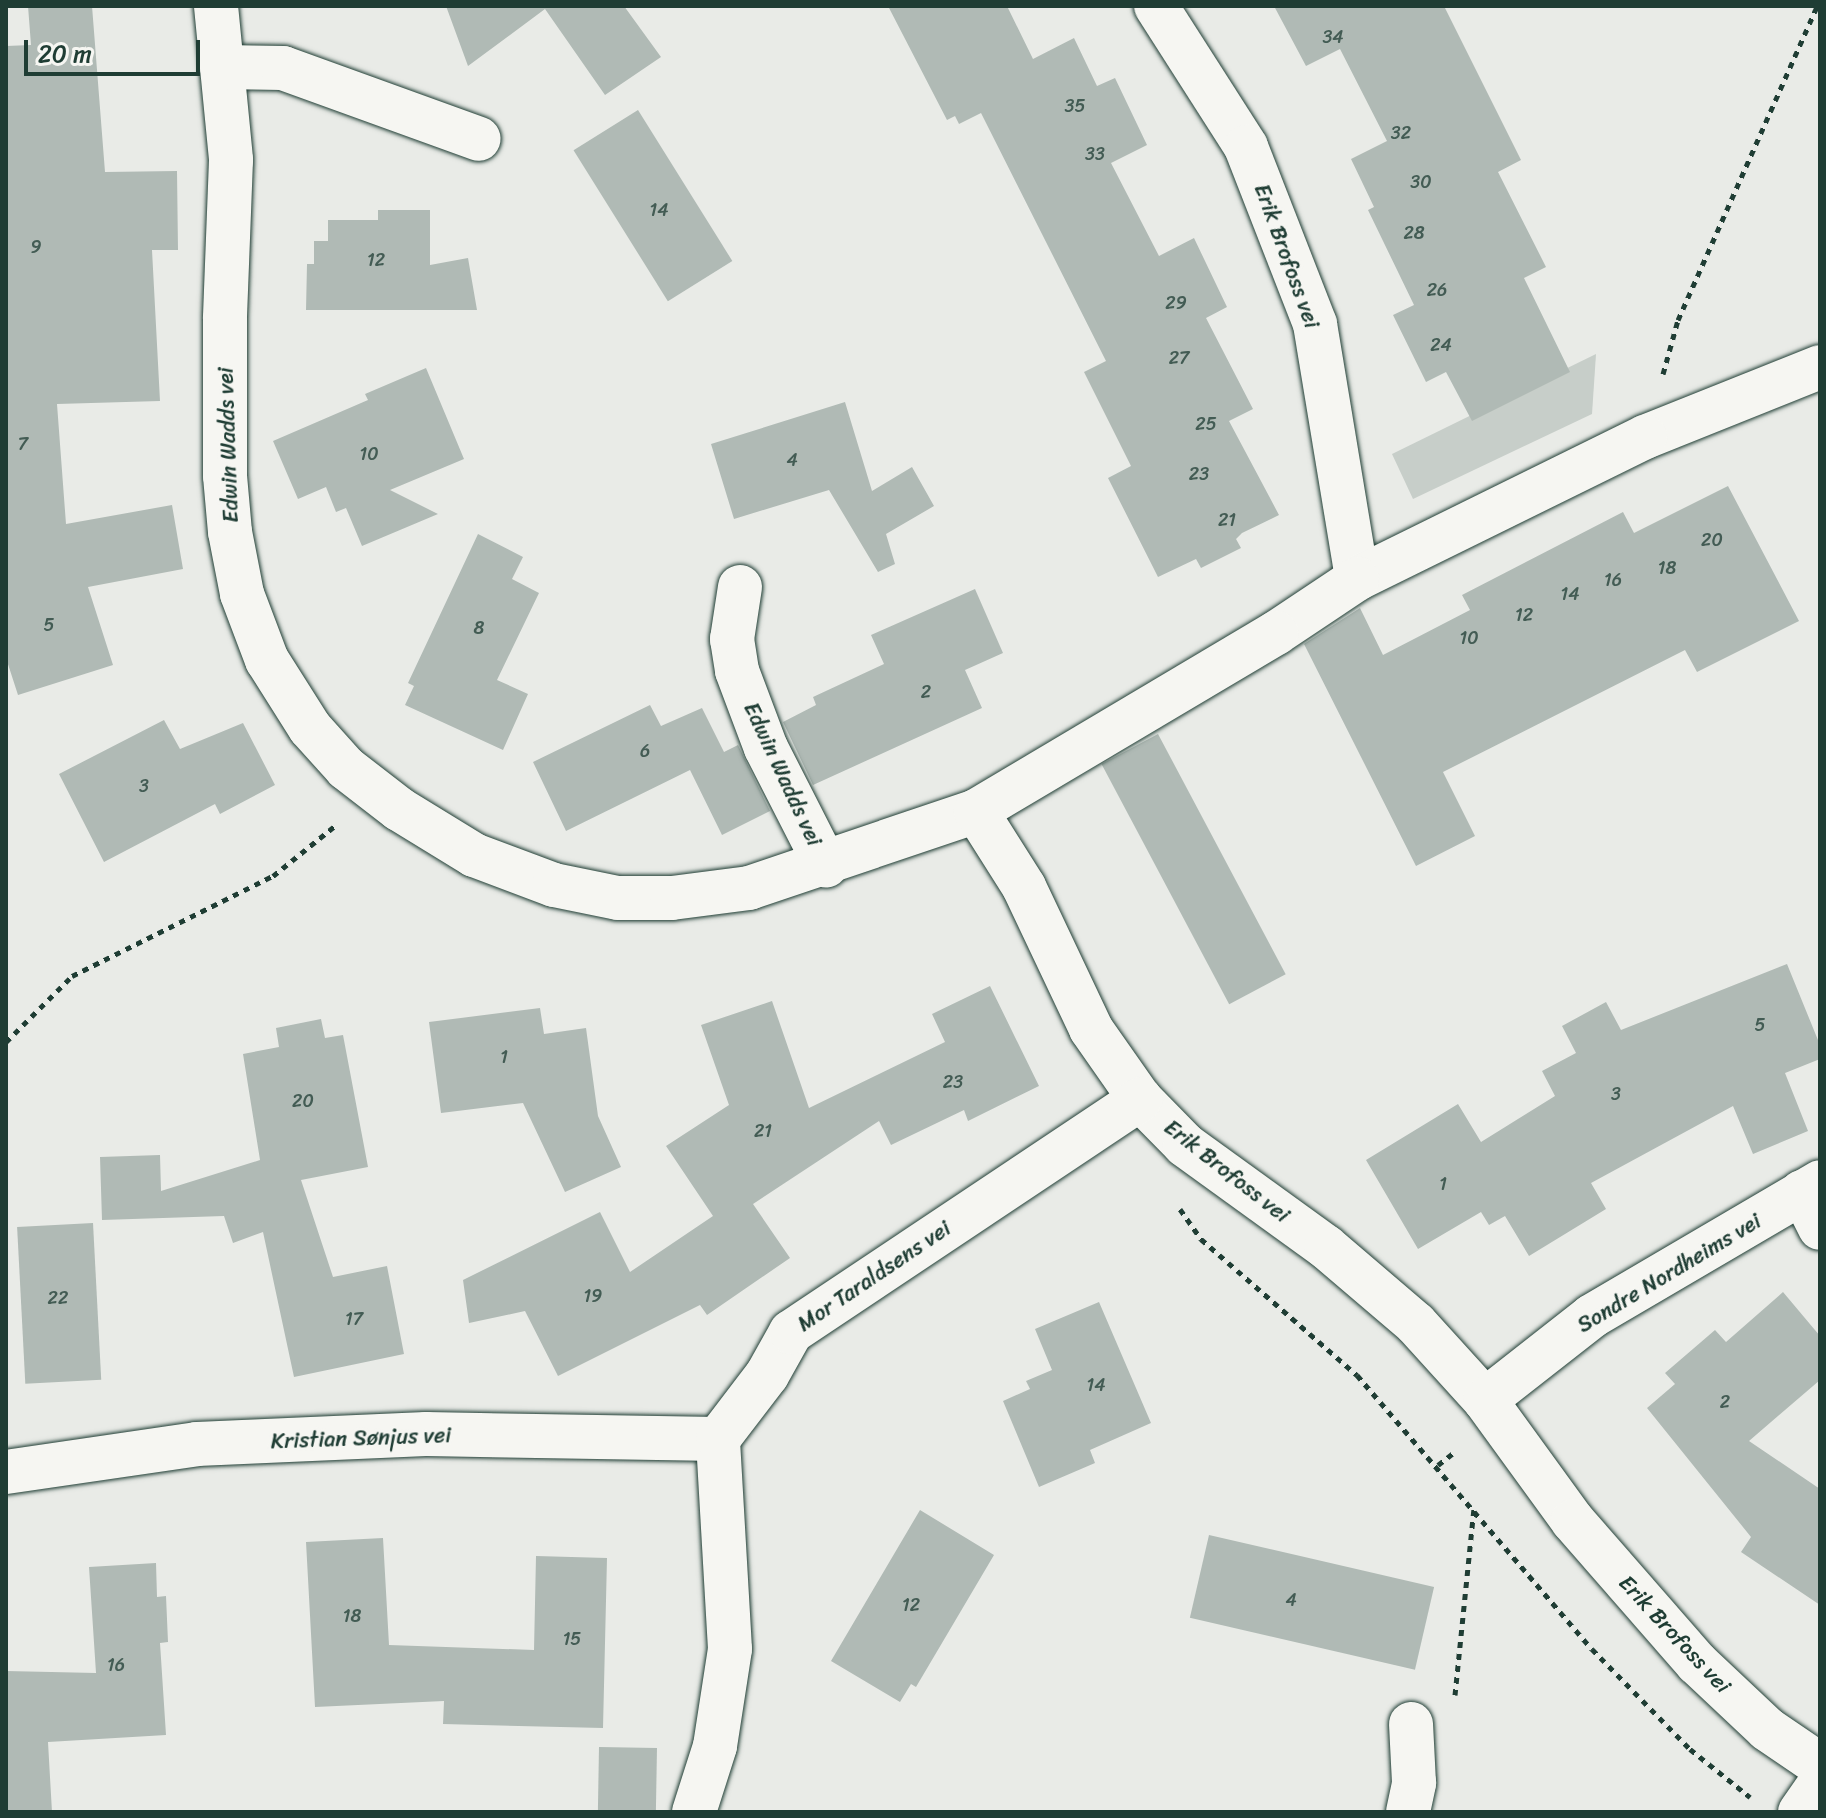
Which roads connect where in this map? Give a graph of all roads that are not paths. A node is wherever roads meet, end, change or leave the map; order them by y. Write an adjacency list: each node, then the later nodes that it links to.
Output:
1 (216, 6): 3 (street, Edwin Wadds vei)
2 (1156, 6): 6 (street, Erik Brofoss vei)
3 (222, 67): 4 (street); 9 (street, Edwin Wadds vei)
4 (479, 139)
5 (1820, 367): 6 (street)
6 (1357, 579): 8 (street)
7 (740, 587): 9 (street, Edwin Wadds vei)
8 (976, 811): 9 (street, Edwin Wadds vei); 10 (street, Erik Brofoss vei)
9 (826, 866)
10 (1140, 1099): 12 (street, Erik Brofoss vei); 13 (street, Mor Taraldsens vei)
11 (1814, 1201): 12 (street, Sondre Nordheims vei)
12 (1485, 1400): 16 (street, Erik Brofoss vei)
13 (718, 1439): 14 (street, Kristian Sønjus vei); 19 (street)
14 (6, 1472)
15 (1411, 1724): 20 (street)
16 (1820, 1765)
17 (1820, 1783): 18 (street)
18 (1780, 1808)
19 (694, 1812)
20 (1408, 1812)

